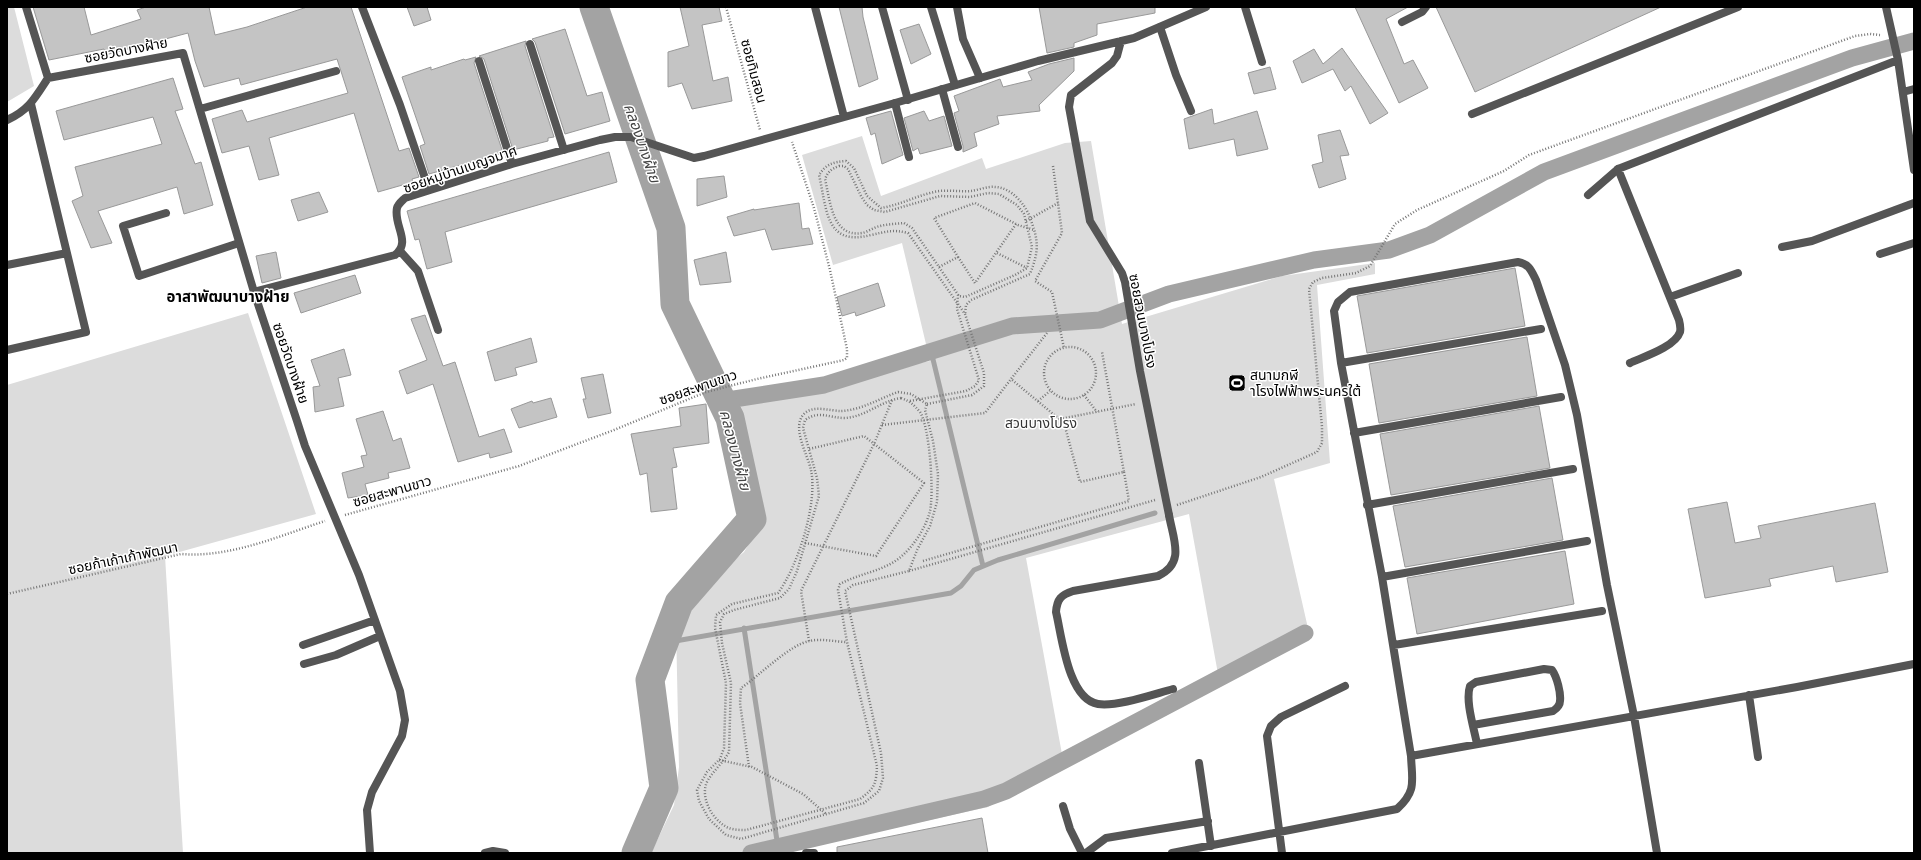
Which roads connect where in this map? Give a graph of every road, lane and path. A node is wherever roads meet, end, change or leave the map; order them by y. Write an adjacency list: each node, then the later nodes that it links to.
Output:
1 (26, 7): 21 (street)
2 (362, 7): 44 (street)
3 (726, 7): 36 (path, ซอยทิมสอน)
4 (815, 7): 33 (street)
5 (882, 7): 27 (street)
6 (931, 7): 23 (street)
7 (957, 7): 22 (street)
8 (1206, 7): 14 (street)
9 (1245, 7): 19 (street)
10 (1426, 7): 13 (street)
11 (1738, 7): 32 (street)
12 (1886, 7): 17 (street)
13 (1402, 22)
14 (1160, 27): 15 (street); 31 (street)
15 (1121, 41): 22 (street); 86 (street, ซอยสวนบางโปรง)
16 (530, 44): 38 (street)
17 (1898, 60): 26 (street); 42 (street)
18 (479, 61): 40 (street)
19 (1262, 62)
20 (336, 71): 30 (street)
21 (48, 78): 28 (street); 30 (street, ซอยวัดบางฝ้าย)
22 (980, 78): 23 (street)
23 (955, 85): 25 (street)
24 (1914, 88): 26 (street)
25 (942, 89): 27 (street); 37 (street)
26 (1903, 92): 43 (street)
27 (908, 100): 29 (street)
28 (31, 104): 34 (street); 59 (street)
29 (895, 104): 33 (street); 39 (street)
30 (200, 109): 54 (street, ซอยวัดบางฝ้าย)
31 (1192, 111)
32 (1472, 114)
33 (844, 117): 35 (street)
34 (7, 120)
35 (788, 133): 36 (street); 100 (path, ซอยสะพานขาว)
36 (762, 140): 38 (street, ซอยหมู่บ้านเบญจมาศ)
37 (958, 147)
38 (564, 150): 40 (street, ซอยหมู่บ้านเบญจมาศ)
39 (909, 156)
40 (512, 164): 44 (street, ซอยหมู่บ้านเบญจมาศ)
41 (1053, 166): 46 (path)
42 (1618, 169): 45 (street); 68 (street)
43 (1914, 170)
44 (429, 190): 57 (street, ซอยหมู่บ้านเบญจมาศ)
45 (1588, 196)
46 (1058, 203): 49 (path); 73 (path)
47 (1914, 203): 56 (street)
48 (166, 213): 54 (street)
49 (1030, 218): 50 (path); 53 (path); 69 (path)
50 (1026, 221): 52 (path); 63 (path)
51 (1016, 224): 52 (path); 58 (path); 61 (path)
52 (1028, 228): 53 (path); 64 (path)
53 (1035, 230): 69 (path)
54 (239, 243): 66 (street, ซอยวัดบางฝ้าย)
55 (1914, 243): 60 (street)
56 (1782, 247)
57 (400, 251): 66 (street); 71 (street)
58 (997, 252): 61 (path); 64 (path)
59 (67, 253): 62 (street); 74 (street)
60 (1880, 254)
61 (958, 257): 63 (path)
62 (7, 265)
63 (939, 267): 67 (path)
64 (1027, 268): 67 (path)
65 (1738, 273): 68 (street)
66 (254, 292): 100 (street, ซอยวัดบางฝ้าย)
67 (958, 294): 83 (path)
68 (1670, 296): 77 (street)
69 (965, 314): 87 (path)
70 (1541, 329): 76 (street)
71 (438, 330)
72 (1047, 333): 78 (path)
73 (1064, 348): 79 (path); 80 (path)
74 (7, 350)
75 (1102, 352): 88 (path)
76 (1341, 363): 94 (street); 121 (street)
77 (1630, 363)
78 (1011, 379): 85 (path); 92 (path)
79 (1050, 390): 80 (path); 85 (path)
80 (1084, 395): 89 (path)
81 (1561, 397): 94 (street)
82 (892, 399): 84 (path); 93 (path); 96 (path)
83 (919, 400): 84 (path); 87 (path); 126 (path)
84 (910, 401): 91 (path)
85 (1038, 401): 90 (path)
86 (1146, 402): 88 (path); 119 (street, ซอยสวนบางโปรง)
87 (927, 404): 92 (path)
88 (1112, 409): 89 (path); 98 (path)
89 (1097, 412): 90 (path)
90 (1060, 420): 98 (path)
91 (923, 421): 92 (path); 93 (path); 113 (path)
92 (928, 421): 106 (path)
93 (882, 425): 95 (path)
94 (1354, 433): 99 (street)
95 (874, 444): 96 (path); 103 (path); 103 (path)
96 (809, 449): 102 (path)
97 (1573, 469): 99 (street)
98 (1124, 472): 105 (path)
99 (1367, 505): 107 (street)
100 (335, 518): 108 (path, ซอยก้าเก้าเก้าพัฒนา); 110 (street, ซอยวัดบางฝ้าย)
101 (1587, 541): 107 (street)
102 (805, 543): 103 (path); 127 (path)
103 (824, 546): 112 (path)
104 (987, 548): 106 (path)
105 (924, 561)
106 (909, 571): 132 (path)
107 (1382, 577): 114 (street)
108 (7, 594)
109 (1602, 611): 114 (street)
110 (374, 620): 111 (street, ซอยวัดบางฝ้าย); 115 (street)
111 (380, 636): 116 (street); 136 (street, ซอยวัดบางฝ้าย)
112 (809, 641): 113 (path); 129 (path)
113 (847, 642): 131 (path)
114 (1394, 644): 124 (street)
115 (303, 645)
116 (304, 664)
117 (1914, 664): 120 (street)
118 (1345, 686): 134 (street)
119 (1173, 689)
120 (1749, 695): 121 (street); 125 (street)
121 (1634, 716): 123 (street); 145 (street)
122 (1473, 725): 122 (street); 123 (street)
123 (1477, 744): 124 (street)
124 (1411, 756): 134 (street)
125 (1758, 757)
126 (719, 760): 127 (path); 132 (path)
127 (724, 762): 129 (path); 131 (path)
128 (1199, 763): 133 (street)
129 (749, 767): 131 (path)
130 (1063, 806): 141 (street)
131 (822, 810): 132 (path)
132 (826, 814)
133 (1208, 821): 135 (street); 142 (street)
134 (1278, 833): 135 (street); 144 (street)
135 (1211, 846): 143 (street)
136 (370, 853)
137 (485, 853): 138 (street)
138 (505, 853)
139 (806, 853): 140 (street)
140 (814, 853)
141 (1082, 853)
142 (1086, 853)
143 (1172, 853)
144 (1282, 853)
145 (1657, 853)

